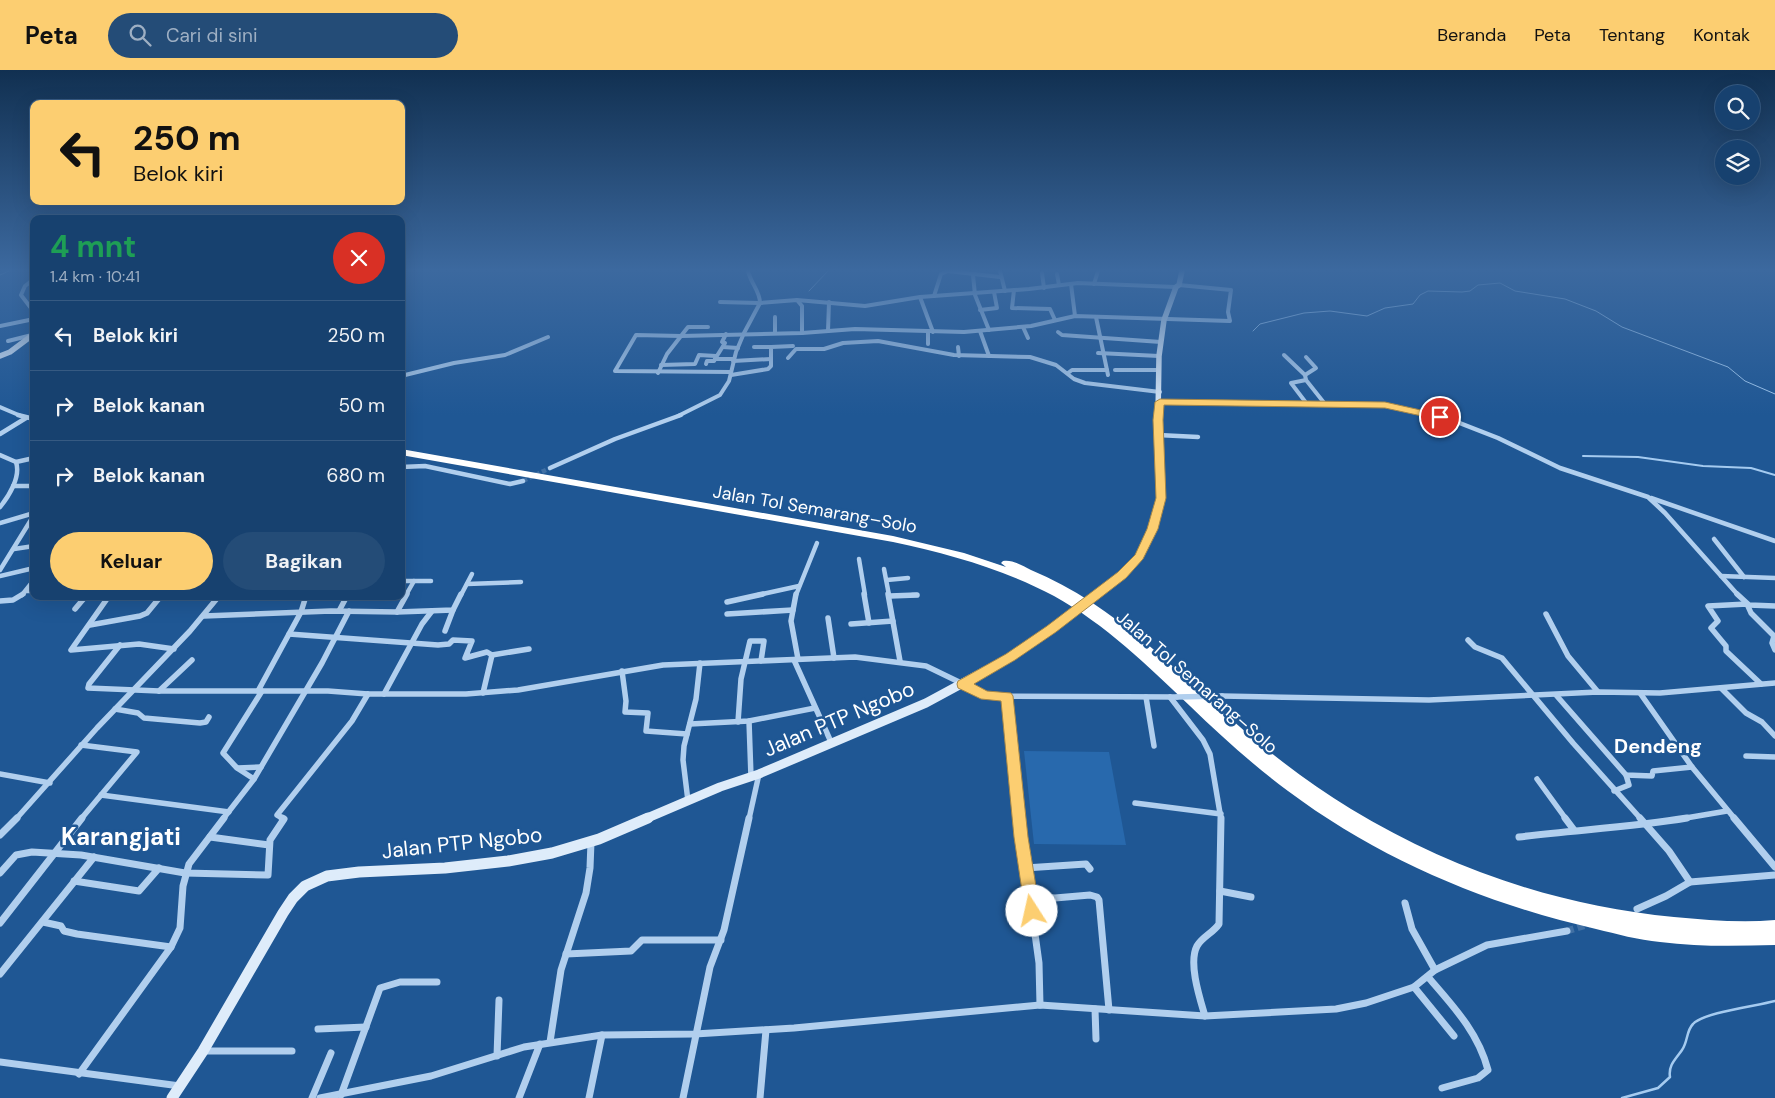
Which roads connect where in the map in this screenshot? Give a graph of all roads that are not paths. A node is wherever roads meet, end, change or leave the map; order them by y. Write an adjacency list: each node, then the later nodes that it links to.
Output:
1 (751, 319): 23 (street)
2 (775, 319): 24 (street)
3 (802, 319): 25 (street)
4 (828, 319): 19 (street)
5 (927, 319): 21 (street)
6 (984, 319): 18 (street)
7 (1060, 319): 12 (street)
8 (1096, 319): 32 (street)
9 (1141, 319): 13 (street)
10 (1230, 319): 13 (street)
11 (30, 320): 14 (street)
12 (1055, 320): 16 (street)
13 (1164, 320): 36 (main road, Jalan PTP Ngobo)
14 (0, 326)
15 (708, 327): 29 (street)
16 (1023, 327): 18 (street); 33 (street)
17 (881, 330): 19 (street); 21 (street); 35 (street)
18 (989, 330): 20 (street)
19 (828, 331): 25 (street)
20 (980, 331): 21 (street); 48 (street)
21 (931, 332): 37 (street)
22 (1058, 332): 32 (street)
23 (744, 333): 24 (street); 26 (street); 42 (street)
24 (775, 333): 27 (street)
25 (802, 333): 27 (street)
26 (726, 334): 29 (street); 38 (street)
27 (790, 334): 43 (street)
28 (30, 335): 34 (street)
29 (681, 336): 56 (street); 59 (street)
30 (30, 337): 46 (main road)
31 (548, 337): 62 (street)
32 (1099, 337): 36 (street); 44 (street)
33 (1028, 338)
34 (8, 341)
35 (878, 341): 43 (street); 47 (street)
36 (1161, 342): 49 (main road, Jalan PTP Ngobo)
37 (928, 344)
38 (723, 347): 42 (street); 50 (street)
39 (754, 347): 40 (street)
40 (771, 347): 43 (street); 53 (street)
41 (958, 347): 47 (street)
42 (738, 348): 54 (street)
43 (794, 348): 52 (street)
44 (1101, 354): 49 (street); 61 (street)
45 (1284, 355): 63 (street)
46 (0, 356)
47 (959, 356): 48 (street)
48 (989, 356): 61 (street)
49 (1159, 356): 58 (main road, Jalan PTP Ngobo)
50 (716, 357): 54 (street); 55 (street); 56 (street)
51 (1306, 357): 63 (street)
52 (788, 358)
53 (771, 359): 54 (street); 60 (street)
54 (733, 360): 60 (street)
55 (706, 364)
56 (661, 365): 59 (street)
57 (1115, 370): 58 (street)
58 (1159, 370): 64 (main road, Jalan PTP Ngobo)
59 (658, 373): 60 (street)
60 (731, 373): 80 (street)
61 (1068, 373): 64 (street)
62 (405, 375)
63 (1305, 377): 66 (street); 67 (street)
64 (1160, 392): 65 (main road, Jalan PTP Ngobo)
65 (1160, 402): 66 (street); 72 (main road, Jalan PTP Ngobo)
66 (1307, 404): 67 (street)
67 (1325, 404): 84 (street)
68 (0, 407): 69 (street)
69 (26, 418): 70 (street); 71 (street)
70 (30, 418)
71 (0, 434)
72 (1158, 435): 73 (street); 163 (main road, Jalan PTP Ngobo, bridge)
73 (1198, 436)
74 (405, 448): 234 (highway, Jalan Tol Semarang–Solo)
75 (405, 453): 236 (highway, Jalan Tol Semarang–Solo)
76 (0, 454): 78 (street)
77 (30, 459): 78 (street)
78 (16, 462): 82 (street)
79 (405, 467): 81 (street)
80 (550, 468)
81 (523, 481)
82 (13, 486): 83 (street); 85 (street)
83 (30, 486)
84 (1648, 497): 90 (street); 100 (street)
85 (0, 507)
86 (30, 515): 88 (street)
87 (30, 521): 93 (street)
88 (0, 523)
89 (1714, 539): 101 (street)
90 (1775, 542)
91 (817, 543): 111 (street)
92 (30, 546): 93 (street)
93 (14, 548): 97 (street)
94 (859, 560): 141 (street)
95 (30, 569): 99 (street)
96 (884, 569): 104 (street)
97 (0, 570)
98 (472, 574): 109 (street)
99 (0, 576)
100 (1721, 576): 101 (street); 126 (street)
101 (1744, 577): 103 (street)
102 (908, 578): 104 (street)
103 (1775, 578)
104 (887, 580): 115 (street)
105 (405, 581): 106 (street)
106 (414, 581): 107 (street); 116 (street)
107 (431, 581)
108 (521, 582): 109 (street)
109 (467, 584): 129 (street)
110 (30, 586): 112 (street)
111 (799, 586): 125 (street); 130 (street)
112 (26, 591): 113 (street); 124 (street)
113 (30, 591)
114 (917, 595): 115 (street)
115 (890, 596): 140 (street)
116 (405, 597)
117 (83, 600): 128 (street)
118 (106, 600): 143 (street)
119 (158, 600): 143 (street)
120 (216, 600): 138 (street)
121 (305, 600): 134 (street)
122 (345, 600): 131 (street)
123 (404, 600): 135 (street)
124 (0, 601)
125 (727, 602)
126 (1747, 604): 127 (street); 152 (street); 164 (street)
127 (1775, 606)
128 (75, 609)
129 (453, 610): 133 (street); 144 (street)
130 (793, 610): 136 (street); 156 (street)
131 (339, 611): 132 (street); 134 (street)
132 (349, 611): 135 (street); 146 (street)
133 (432, 611): 135 (street); 148 (street)
134 (302, 612): 138 (street); 145 (street)
135 (397, 612)
136 (727, 614)
137 (1546, 614): 170 (street)
138 (204, 616): 150 (street)
139 (828, 618): 154 (street)
140 (893, 621): 141 (street); 158 (street)
141 (869, 623): 142 (street)
142 (851, 624)
143 (90, 625): 149 (street)
144 (444, 631)
145 (289, 634): 146 (street); 168 (street)
146 (335, 637): 148 (street); 169 (street)
147 (1468, 640): 176 (street)
148 (412, 644): 153 (street); 174 (street)
149 (120, 645): 150 (street); 166 (street)
150 (174, 649): 166 (street)
151 (529, 649): 153 (street)
152 (1775, 650)
153 (492, 654): 171 (street)
154 (834, 658): 156 (street); 158 (street)
155 (192, 660): 167 (street)
156 (796, 660): 157 (street); 180 (street)
157 (761, 661): 159 (street); 159 (street)
158 (900, 661): 163 (street)
159 (744, 662): 160 (street); 184 (street)
160 (700, 664): 161 (street); 185 (street)
161 (622, 670): 171 (street); 186 (street)
162 (1775, 683): 164 (street)
163 (963, 684): 175 (street); 188 (main road, Jalan PTP Ngobo)
164 (1761, 684): 165 (street)
165 (1721, 688): 172 (street); 187 (street)
166 (134, 691): 167 (street); 181 (street)
167 (158, 691): 168 (street)
168 (260, 691): 169 (street); 195 (street)
169 (304, 691): 173 (street); 193 (street)
170 (1598, 692): 172 (street); 177 (street)
171 (483, 693): 174 (street)
172 (1640, 693): 194 (street)
173 (368, 694): 174 (street); 215 (street)
174 (384, 694)
175 (1007, 696): 178 (street); 220 (street)
176 (1535, 696): 177 (street); 179 (street, bridge); 202 (street)
177 (1556, 696): 197 (street)
178 (1146, 697): 179 (street); 190 (street)
179 (1173, 697): 208 (street)
180 (815, 708): 183 (street); 188 (street)
181 (116, 709): 182 (street); 189 (street)
182 (209, 718)
183 (749, 721): 184 (street); 198 (street)
184 (738, 722): 185 (street)
185 (690, 724): 186 (street)
186 (687, 734): 204 (street)
187 (1775, 736)
188 (830, 742): 198 (main road, Jalan PTP Ngobo)
189 (81, 745): 201 (street); 203 (street)
190 (1154, 746)
191 (1746, 756): 192 (street)
192 (1775, 758)
193 (261, 767): 195 (street); 200 (street)
194 (1692, 767): 197 (street); 206 (street)
195 (237, 768): 200 (street)
196 (0, 774): 201 (street)
197 (1626, 775): 202 (street)
198 (755, 776): 204 (main road, Jalan PTP Ngobo); 237 (street)
199 (1537, 779): 210 (street)
200 (254, 780): 207 (street)
201 (50, 784): 211 (street)
202 (1614, 791): 209 (street)
203 (101, 795): 207 (street); 216 (street)
204 (688, 801): 214 (main road, Jalan PTP Ngobo)
205 (1135, 803): 208 (street)
206 (1727, 811): 209 (street); 218 (street)
207 (229, 812): 212 (street)
208 (1221, 814): 227 (street)
209 (1646, 825): 210 (street); 226 (street)
210 (1574, 830): 213 (street)
211 (0, 835)
212 (210, 837): 215 (street); 223 (street)
213 (1519, 837)
214 (591, 842): 239 (street); 259 (main road, Jalan PTP Ngobo)
215 (269, 845): 223 (street)
216 (56, 854): 217 (street); 222 (street); 233 (street)
217 (94, 857): 219 (street); 225 (street)
218 (1775, 867)
219 (159, 868): 223 (street); 225 (street)
220 (1026, 868): 221 (street); 228 (street)
221 (1090, 869)
222 (0, 873)
223 (185, 873): 238 (street)
224 (1775, 875): 226 (street)
225 (74, 881): 232 (street)
226 (1690, 882): 231 (street)
227 (1220, 891): 229 (street); 249 (street)
228 (1030, 896): 246 (street); 248 (street)
229 (1251, 897)
230 (1405, 903): 240 (street)
231 (1637, 909)
232 (43, 922): 238 (street); 241 (street)
233 (0, 923)
234 (1775, 926)
235 (1567, 931): 240 (street)
236 (1775, 938)
237 (721, 940): 239 (street); 253 (street)
238 (171, 947): 264 (street)
239 (566, 954): 257 (street)
240 (1435, 970): 242 (street)
241 (0, 974)
242 (1428, 977): 244 (street); 266 (street)
243 (437, 982): 250 (street)
244 (1414, 986): 249 (street); 255 (street)
245 (498, 1000): 262 (street)
246 (1040, 1005): 247 (street); 252 (street)
247 (1095, 1009): 248 (street); 256 (street)
248 (1109, 1010): 249 (street)
249 (1205, 1016)
250 (366, 1027): 251 (street); 267 (street)
251 (318, 1029)
252 (766, 1030): 253 (street); 274 (street)
253 (695, 1034): 254 (street); 273 (street)
254 (602, 1036): 257 (street); 272 (street)
255 (1454, 1036)
256 (1096, 1039)
257 (550, 1042): 258 (street)
258 (540, 1044): 262 (street); 271 (street)
259 (203, 1051): 260 (street); 265 (main road, Jalan PTP Ngobo)
260 (292, 1051)
261 (331, 1053): 269 (street)
262 (497, 1056): 267 (street)
263 (0, 1062): 264 (street)
264 (79, 1074): 265 (street)
265 (180, 1086): 268 (main road, Jalan PTP Ngobo)
266 (1442, 1088)
267 (341, 1095): 270 (street)
268 (172, 1098)
269 (312, 1098)
270 (320, 1098)
271 (519, 1098)
272 (589, 1098)
273 (683, 1098)
274 (760, 1098)

